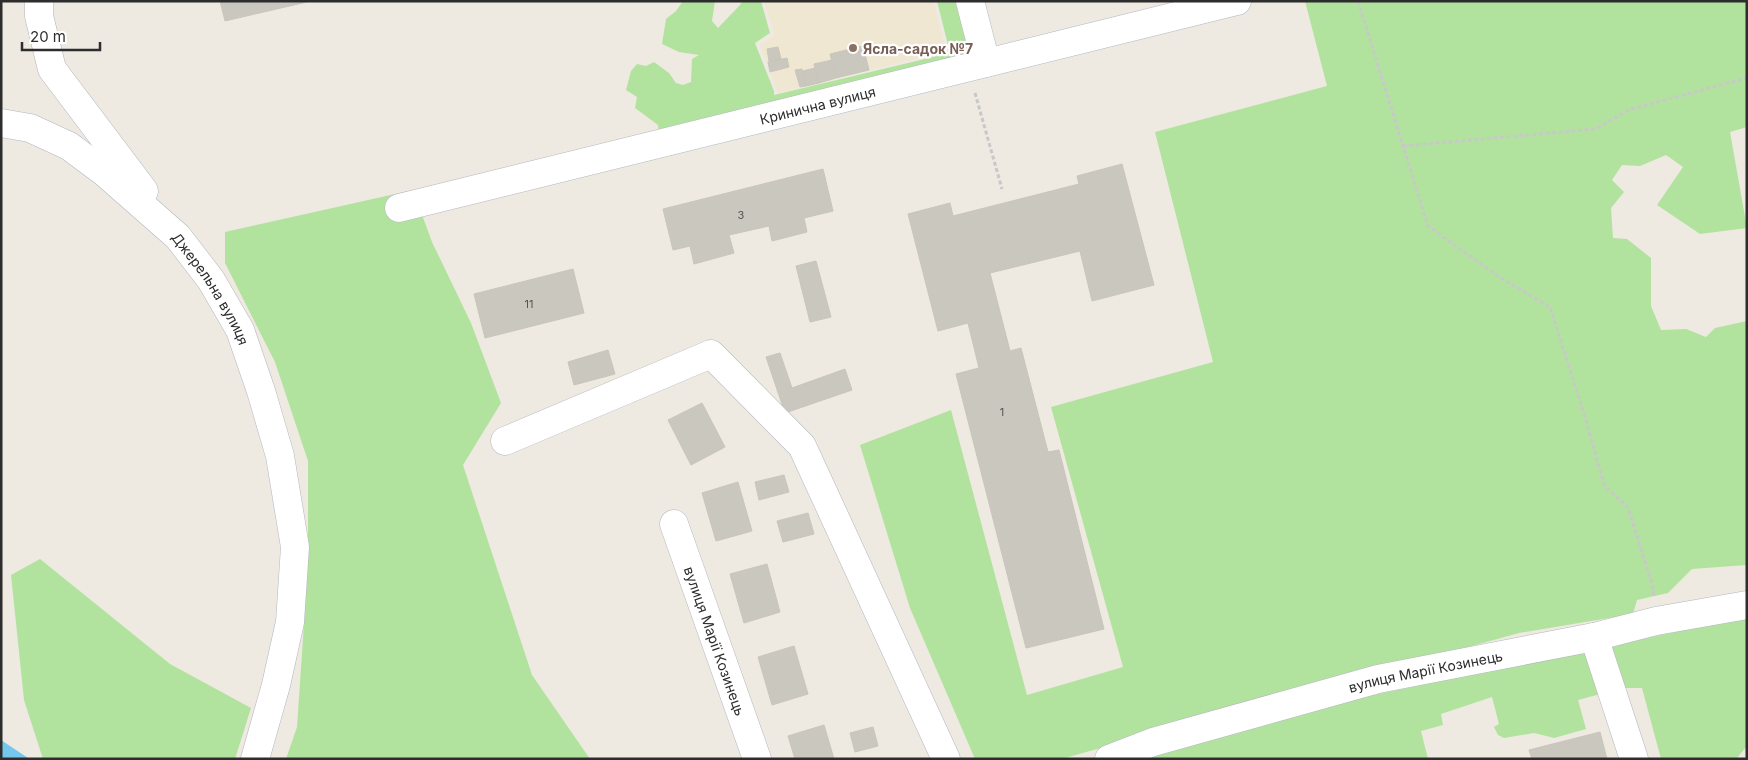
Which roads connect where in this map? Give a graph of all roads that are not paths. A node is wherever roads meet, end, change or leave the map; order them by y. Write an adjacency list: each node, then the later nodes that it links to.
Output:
1 (39, 1): 7 (street)
2 (970, 1): 4 (street)
3 (1237, 1): 4 (street, Кринична вулиця)
4 (977, 66): 6 (street, Кринична вулиця)
5 (1, 123): 7 (street, Джерельна вулиця)
6 (399, 208)
7 (178, 237): 12 (street, Джерельна вулиця)
8 (505, 441): 14 (street)
9 (674, 524): 13 (street, вулиця Марії Козинець)
10 (1747, 605): 11 (street, вулиця Марії Козинець)
11 (1594, 637): 15 (street, вулиця Марії Козинець); 16 (street)
12 (255, 759)
13 (757, 759)
14 (946, 759)
15 (1109, 759)
16 (1634, 759)

